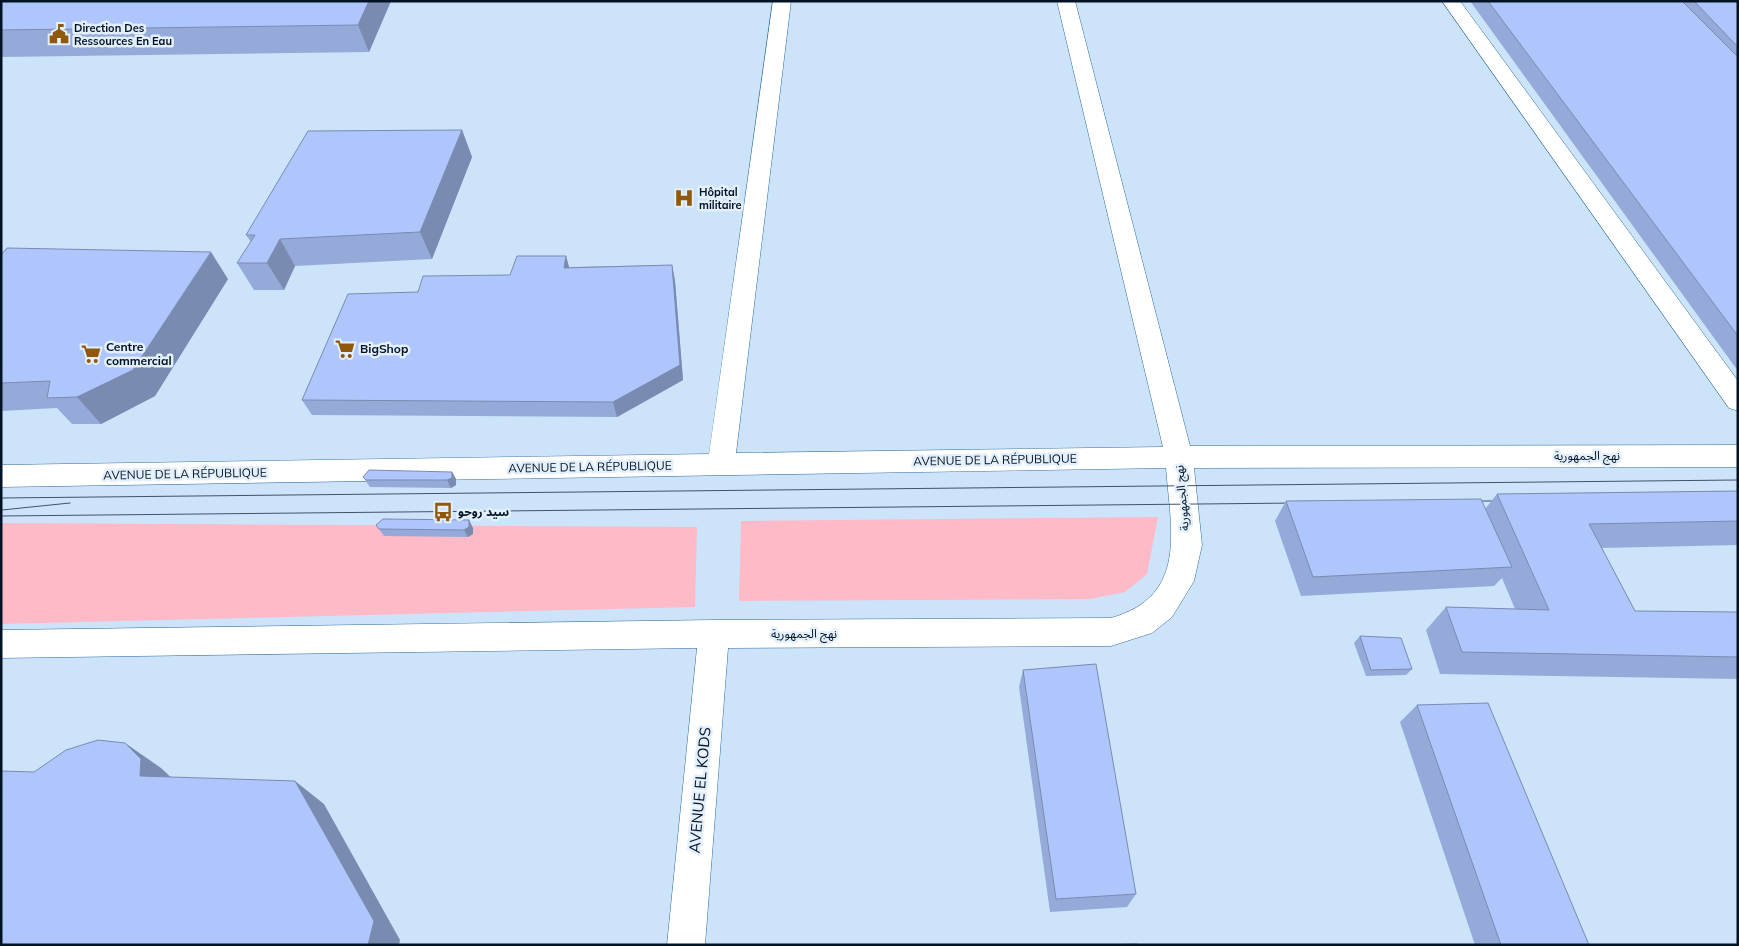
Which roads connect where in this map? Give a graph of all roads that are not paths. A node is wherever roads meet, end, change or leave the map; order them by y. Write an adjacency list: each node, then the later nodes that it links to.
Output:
1 (782, 1): 7 (street)
2 (1066, 1): 5 (street)
3 (1451, 1): 4 (street)
4 (1738, 401)
5 (1179, 456): 6 (street, نهج الجمهورية); 7 (street, AVENUE DE LA RÉPUBLIQUE); 9 (street, نهج الجمهورية)
6 (1738, 456)
7 (721, 464): 8 (street, AVENUE DE LA RÉPUBLIQUE)
8 (1, 476)
9 (714, 634): 10 (street, نهج الجمهورية); 11 (street, AVENUE EL KODS)
10 (1, 644)
11 (686, 945)

